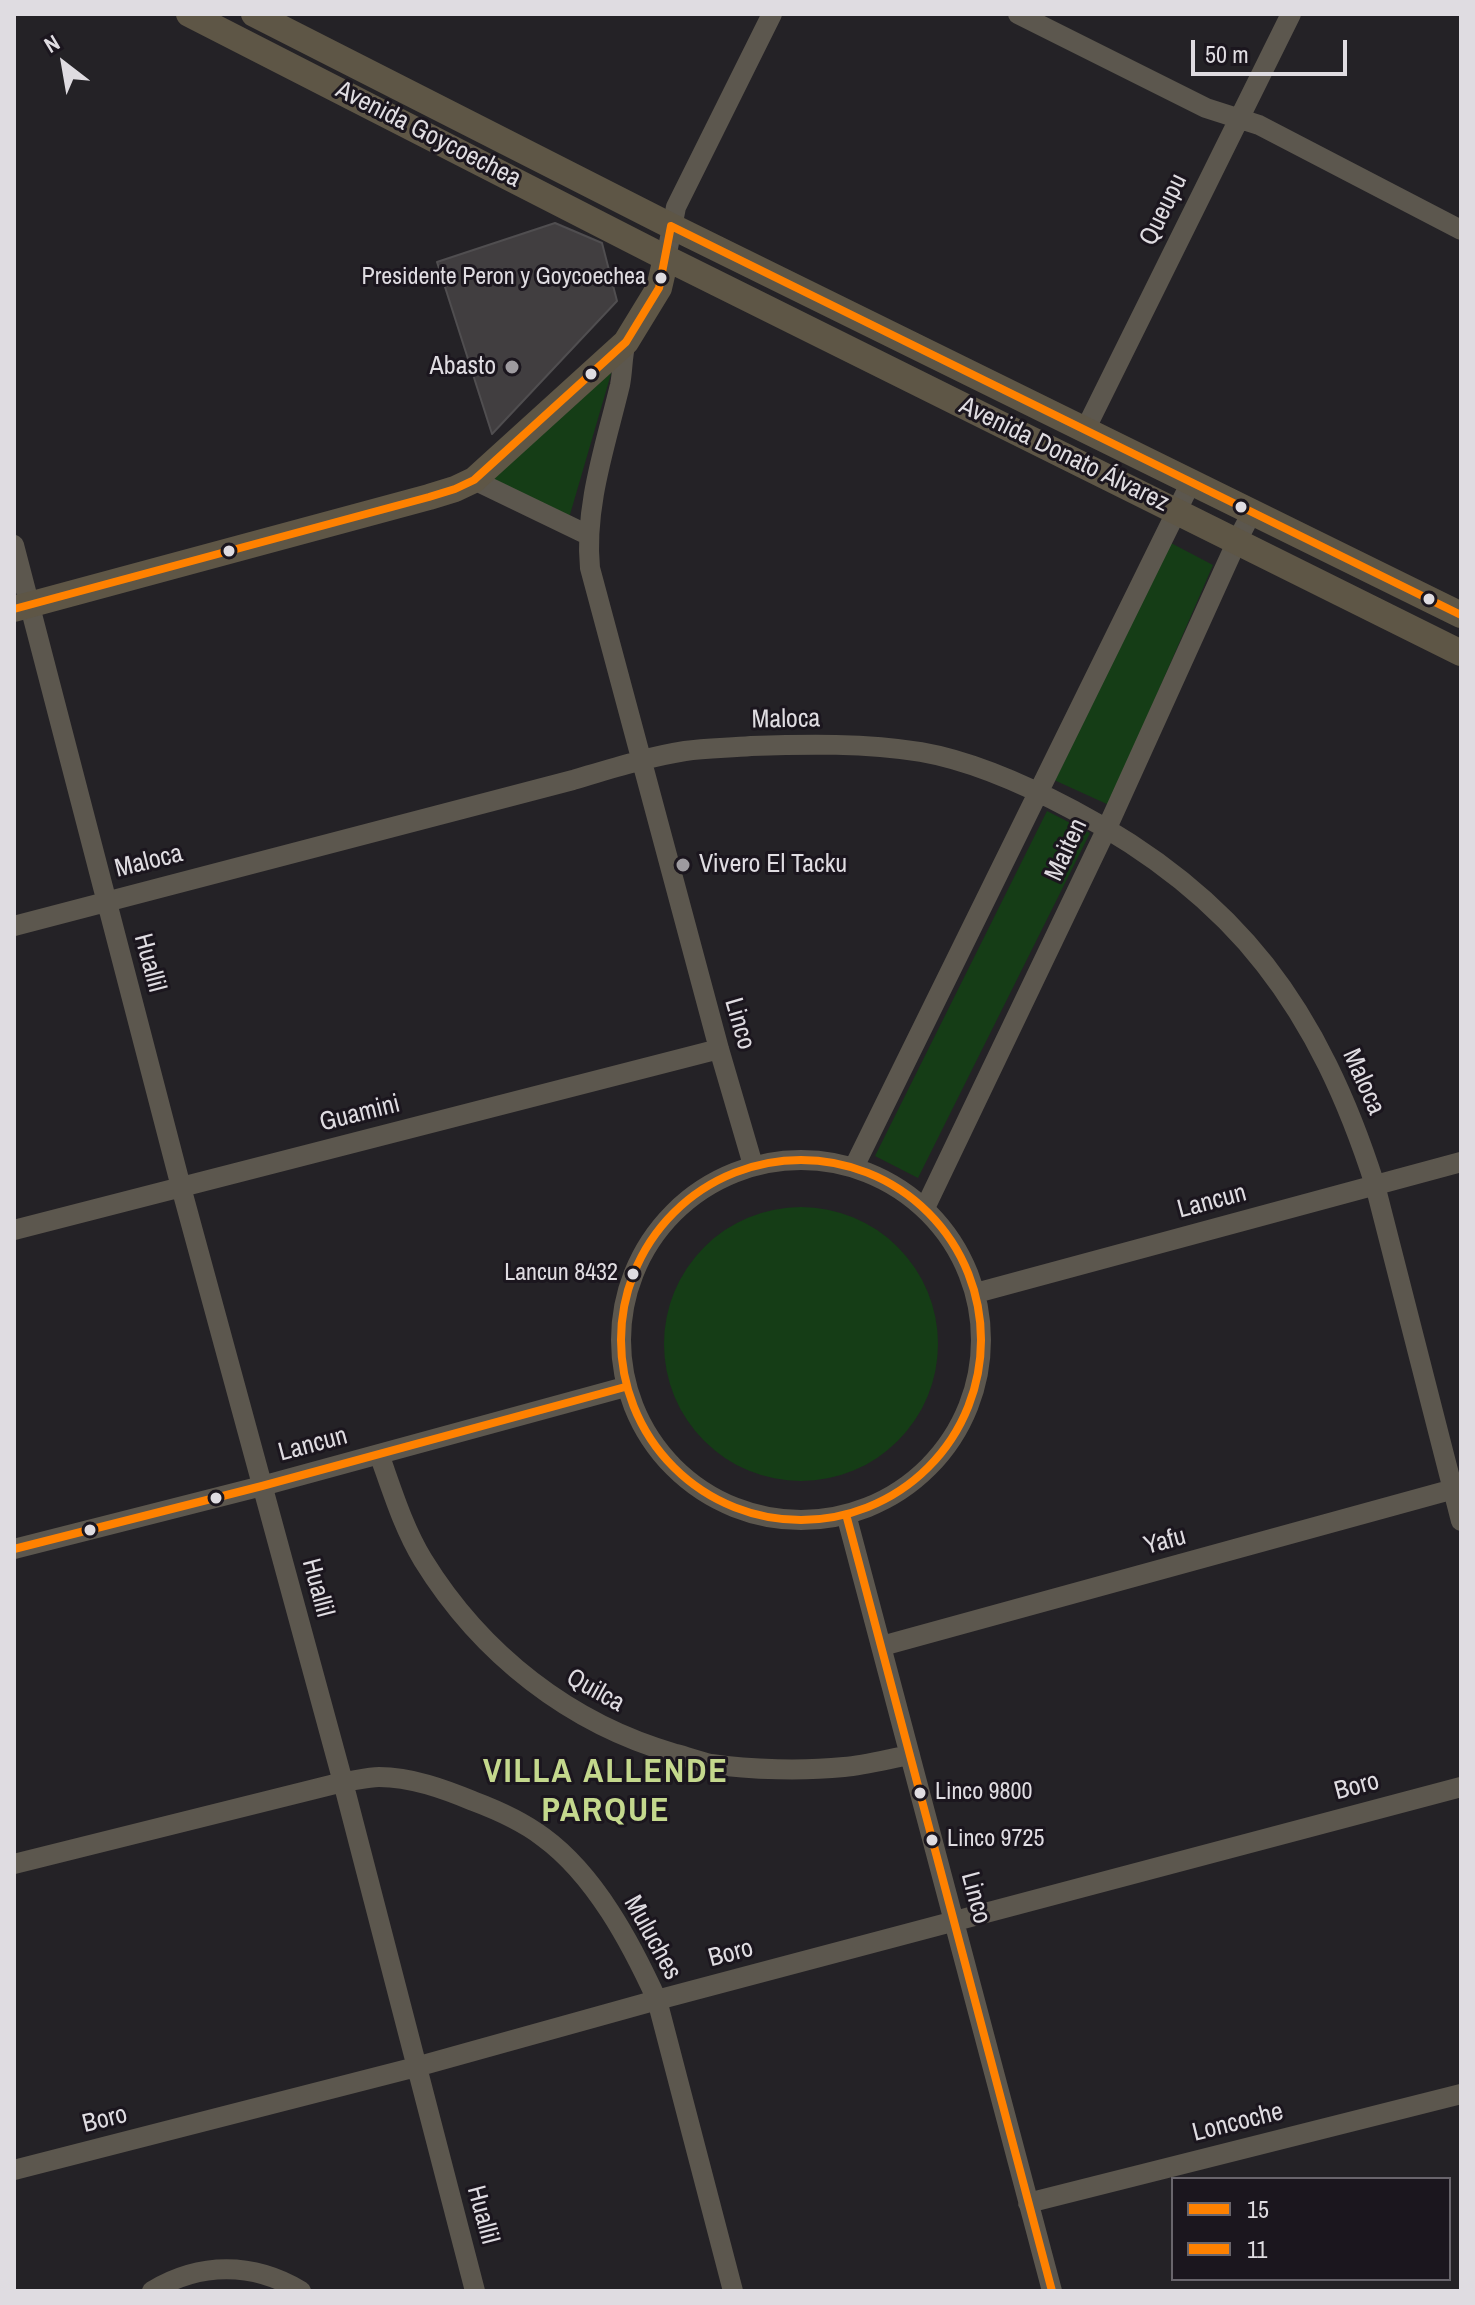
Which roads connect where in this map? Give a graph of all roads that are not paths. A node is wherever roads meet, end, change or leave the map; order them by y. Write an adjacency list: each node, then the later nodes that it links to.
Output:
1 (189, 14): 7 (main road, Avenida Goycoechea)
2 (253, 14): 6 (main road, Avenida Goycoechea)
3 (772, 14): 10 (street)
4 (1018, 14): 9 (street)
5 (1291, 14): 9 (street, Queupu)
6 (290, 28): 7 (main road); 8 (main road); 10 (main road, Avenida Goycoechea)
7 (236, 37): 8 (main road, Avenida Goycoechea)
8 (291, 65): 12 (main road, Avenida Goycoechea)
9 (1239, 117): 11 (street); 14 (street, Queupu)
10 (671, 226): 12 (street); 14 (main road, Avenida Donato Álvarez)
11 (1461, 230)
12 (666, 258): 13 (main road); 17 (main road, Avenida Donato Álvarez)
13 (626, 342): 15 (main road); 19 (street, Linco)
14 (1085, 430): 16 (main road, Avenida Donato Álvarez)
15 (474, 480): 19 (street); 22 (main road)
16 (1191, 482): 17 (street, Maiten); 18 (main road, Avenida Donato Álvarez)
17 (1178, 511): 20 (main road, Avenida Donato Álvarez); 26 (street, Maiten)
18 (1252, 512): 20 (street, Maiten); 23 (main road, Avenida Donato Álvarez)
19 (588, 535): 25 (street, Linco)
20 (1237, 541): 24 (main road, Avenida Donato Álvarez); 27 (street, Maiten)
21 (14, 545): 22 (street, Huallil)
22 (22, 607): 28 (street, Huallil)
23 (1461, 615)
24 (1461, 653)
25 (641, 760): 26 (street, Maloca); 28 (street, Maloca); 30 (street, Linco)
26 (1040, 793): 27 (street, Maloca); 33 (street, Maiten)
27 (1107, 828): 34 (street, Maloca); 36 (street, Maiten)
28 (106, 900): 29 (street, Maloca); 35 (street, Huallil)
29 (14, 926)
30 (719, 1049): 32 (street, Linco); 35 (street, Guamini)
31 (1461, 1162): 34 (street, Lancun)
32 (753, 1165): 33 (street); 39 (street)
33 (854, 1167): 36 (street)
34 (1375, 1185): 38 (street, Lancun); 42 (street, Maloca)
35 (181, 1187): 37 (street, Guamini); 41 (street, Huallil)
36 (925, 1208): 38 (street)
37 (14, 1230)
38 (976, 1293): 43 (street)
39 (625, 1387): 40 (street, Lancun); 43 (street)
40 (379, 1454): 41 (street, Lancun); 47 (street, Quilca)
41 (262, 1486): 45 (street, Lancun); 48 (street, Huallil)
42 (1457, 1488): 44 (street, Maloca); 46 (street, Yafu)
43 (847, 1518): 46 (street, Linco)
44 (1461, 1521)
45 (14, 1549)
46 (882, 1646): 47 (street, Linco)
47 (910, 1755): 51 (street, Linco)
48 (343, 1782): 50 (street); 52 (street, Muluches); 53 (street, Huallil)
49 (1461, 1787): 51 (street, Boro)
50 (14, 1864)
51 (954, 1922): 52 (street, Boro); 56 (street, Linco)
52 (657, 2000): 53 (street, Boro); 60 (street, Muluches)
53 (416, 2067): 55 (street, Boro); 59 (street, Huallil)
54 (1461, 2094): 56 (street, Loncoche)
55 (14, 2170)
56 (1028, 2203): 61 (street, Linco)
57 (152, 2291): 58 (street)
58 (301, 2291)
59 (475, 2291)
60 (733, 2291)
61 (1052, 2291)

